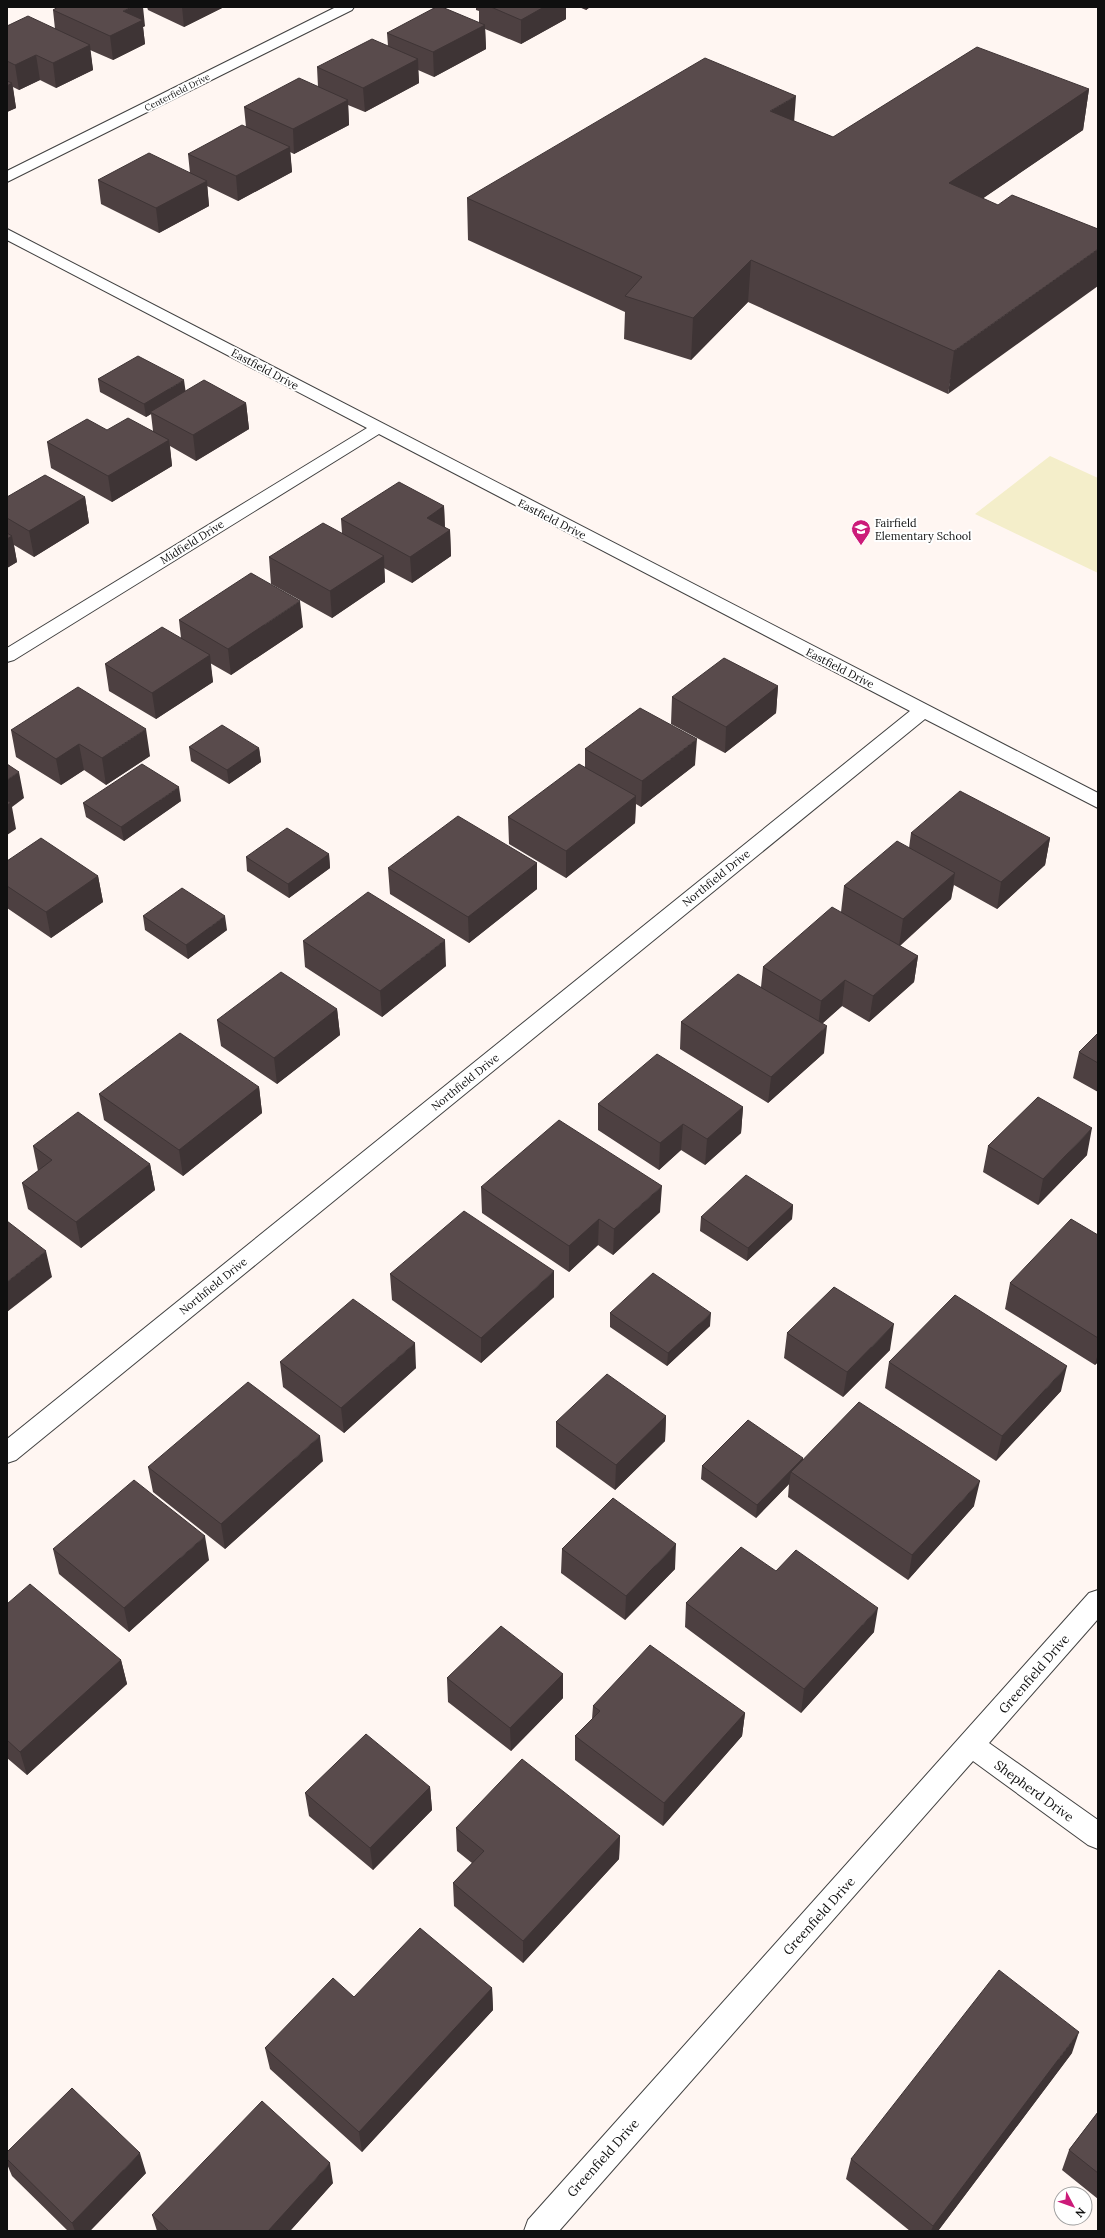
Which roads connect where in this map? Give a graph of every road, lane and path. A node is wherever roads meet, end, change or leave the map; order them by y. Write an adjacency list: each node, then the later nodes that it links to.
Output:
1 (347, 7): 2 (street, Centerfield Drive)
2 (7, 177)
3 (7, 234): 4 (street, Eastfield Drive)
4 (378, 428): 5 (street, Midfield Drive); 6 (street, Eastfield Drive)
5 (7, 656)
6 (922, 711): 7 (street, Eastfield Drive); 8 (street, Northfield Drive)
7 (1098, 801)
8 (7, 1453)
9 (1098, 1601): 10 (street, Greenfield Drive)
10 (971, 1745): 11 (street, Shepherd Drive); 12 (street, Greenfield Drive)
11 (1098, 1836)
12 (538, 2231)

